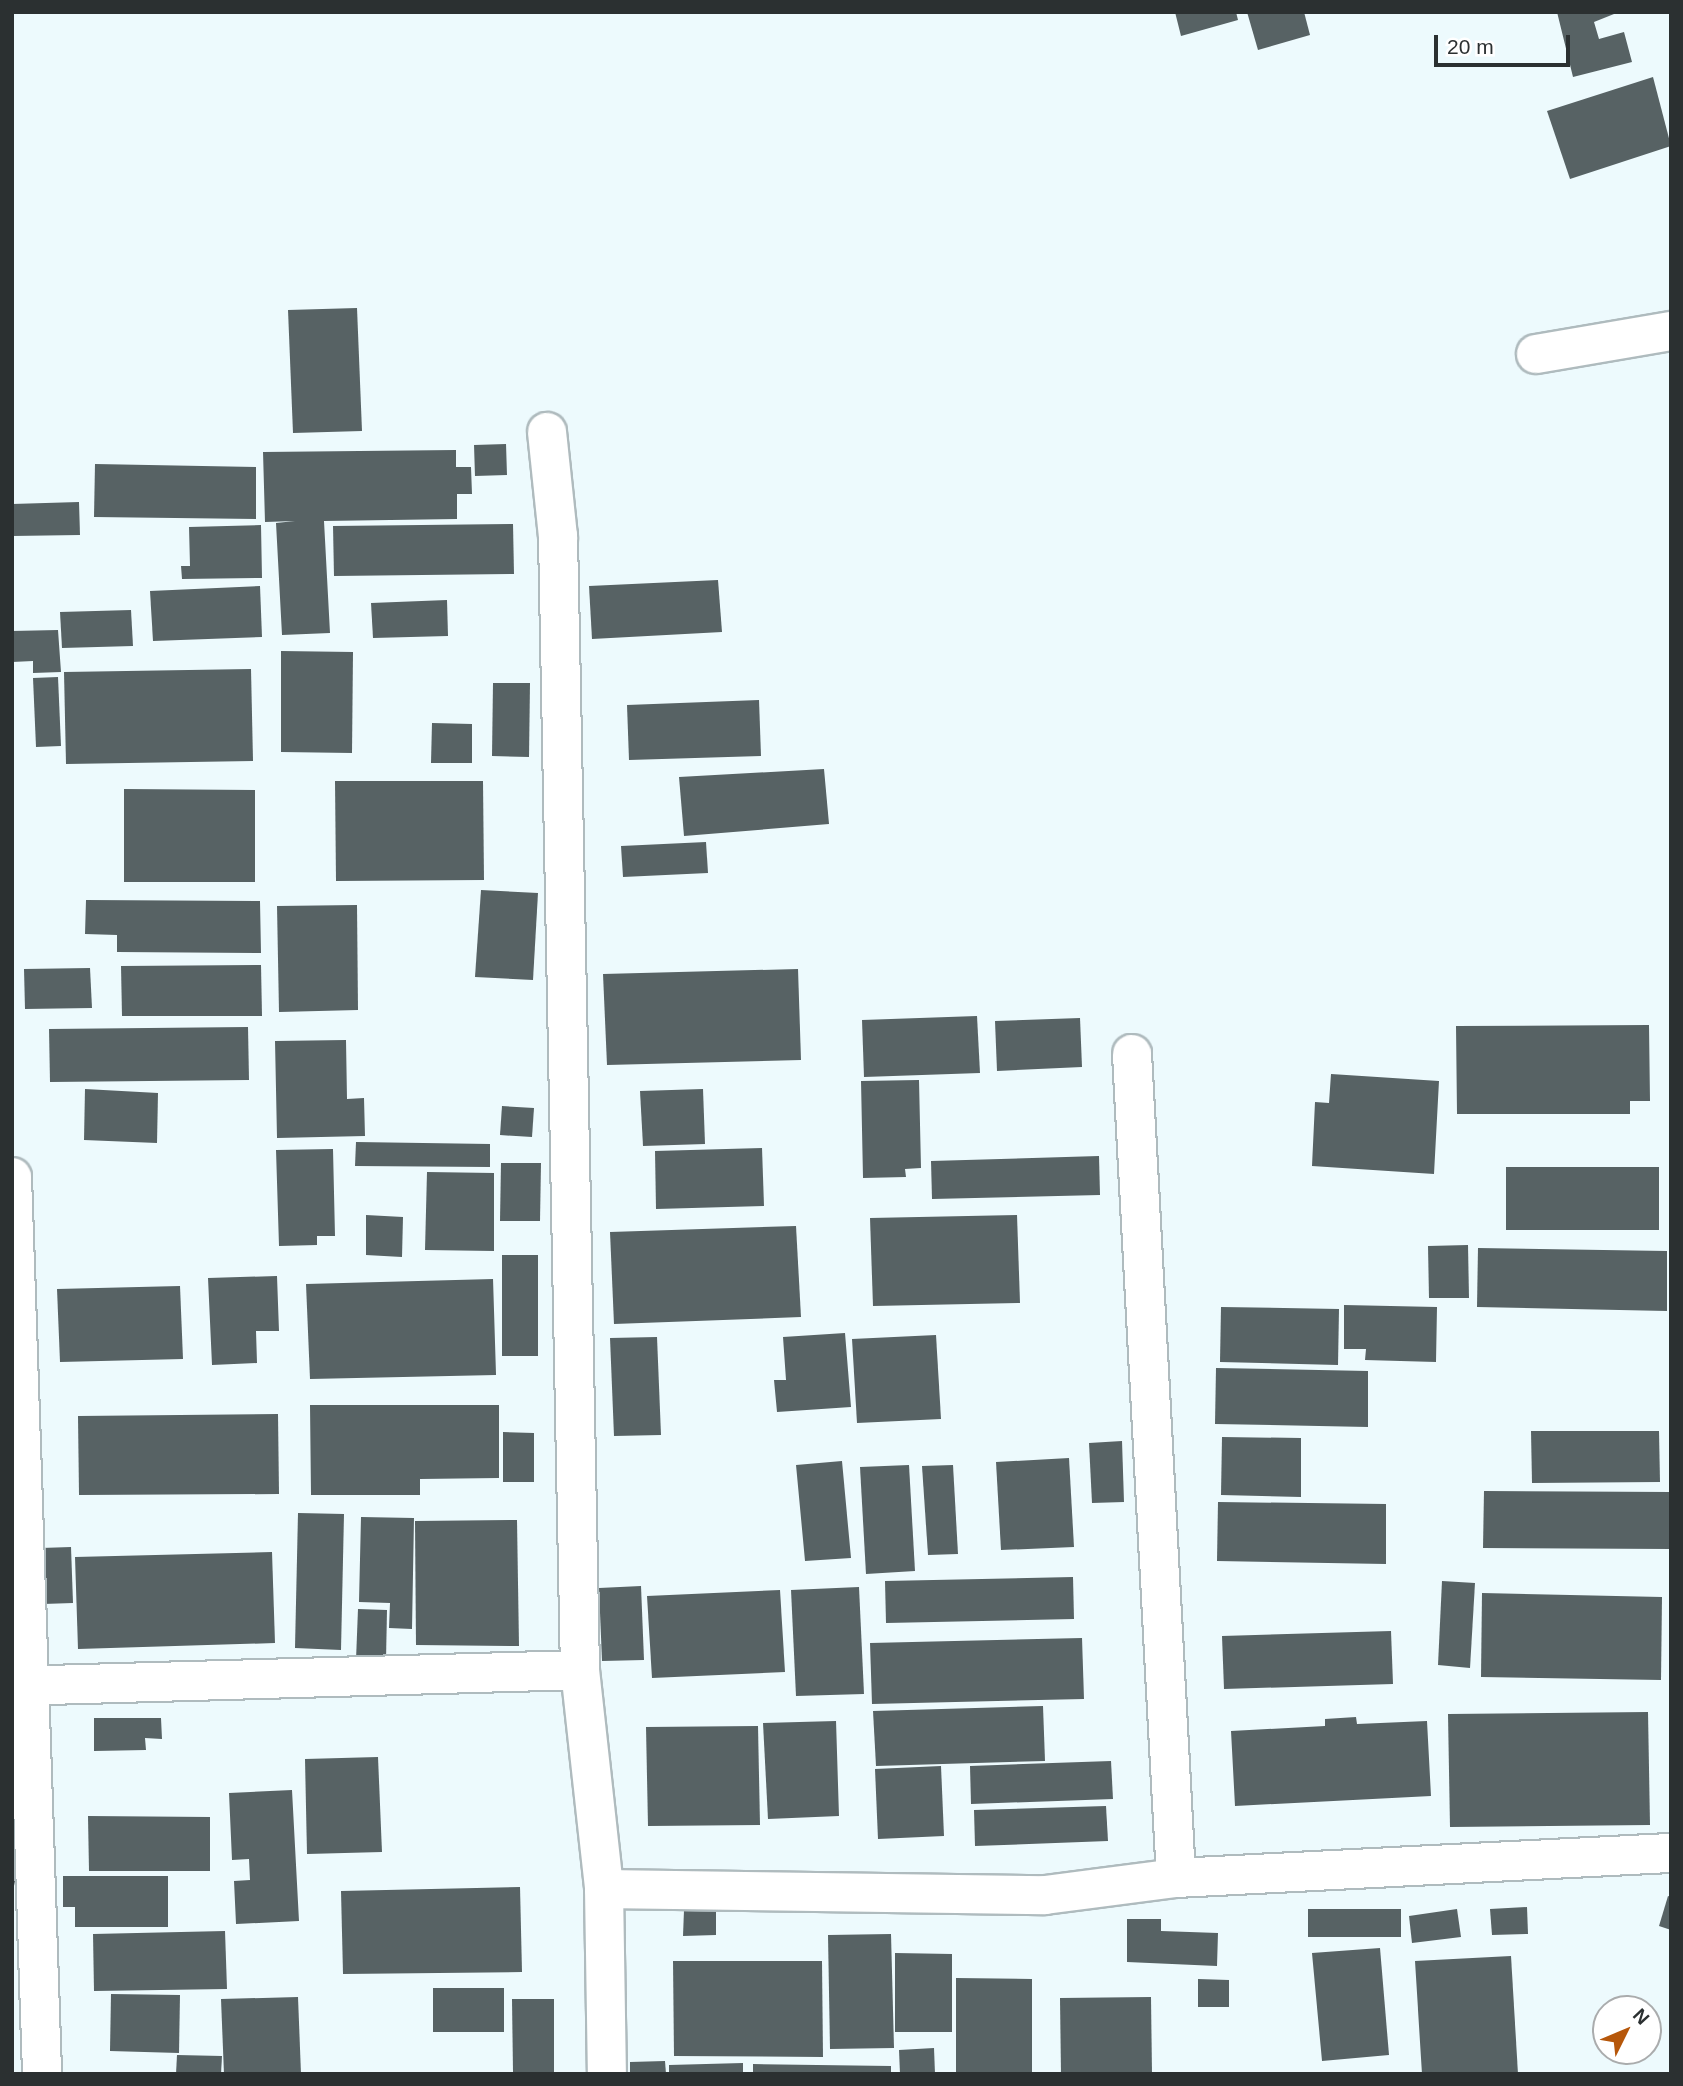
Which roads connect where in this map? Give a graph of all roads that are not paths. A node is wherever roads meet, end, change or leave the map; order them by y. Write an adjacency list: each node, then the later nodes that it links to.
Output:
1 (1671, 331): 2 (street)
2 (1536, 354)
3 (547, 432): 6 (street)
4 (1132, 1054): 9 (street)
5 (12, 1177): 7 (street)
6 (580, 1670): 7 (street); 10 (street)
7 (21, 1685): 11 (street)
8 (1671, 1853): 9 (street)
9 (1176, 1878): 10 (street)
10 (604, 1889): 12 (street)
11 (43, 2074)
12 (607, 2074)

